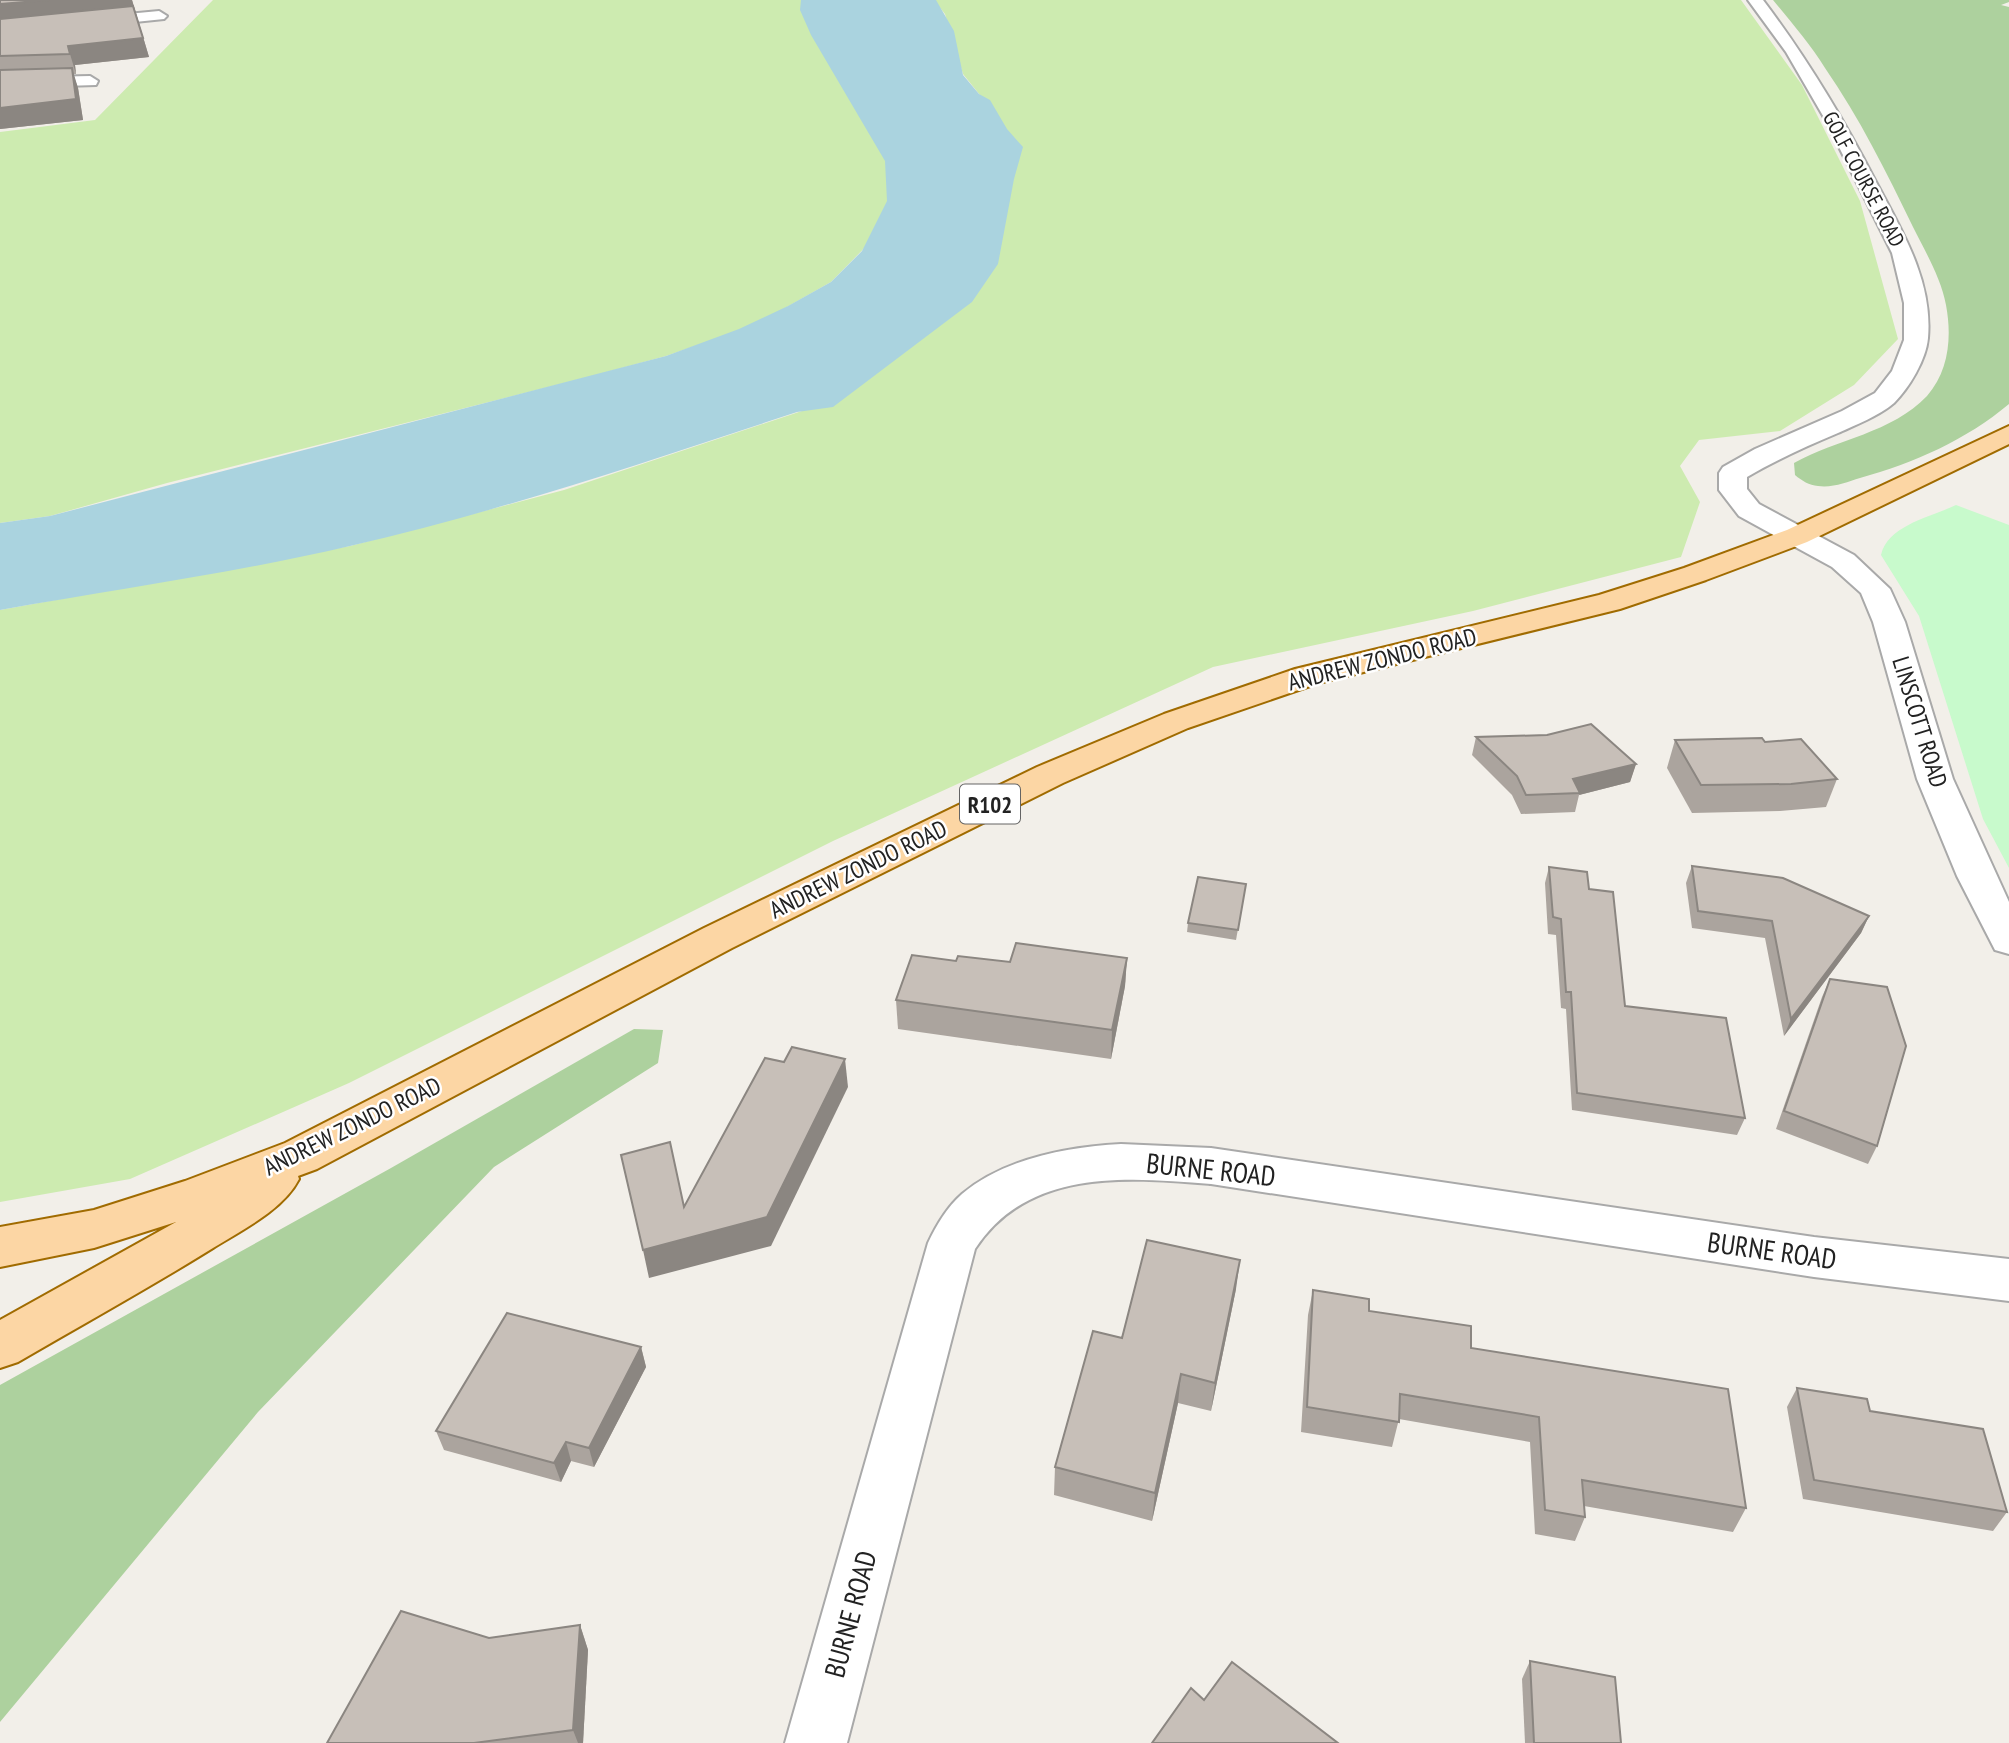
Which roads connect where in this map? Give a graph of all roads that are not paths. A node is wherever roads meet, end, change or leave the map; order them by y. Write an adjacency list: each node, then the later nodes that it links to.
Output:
1 (1755, 0): 7 (street, GOLF COURSE ROAD)
2 (159, 16): 3 (street)
3 (0, 31)
4 (90, 80): 5 (street)
5 (0, 83)
6 (2009, 433): 7 (main road, ANDREW ZONDO ROAD / R102)
7 (1797, 536): 8 (street, LINSCOTT ROAD); 9 (main road, ANDREW ZONDO ROAD / R102)
8 (2009, 940)
9 (301, 1156): 10 (main road, ANDREW ZONDO ROAD / R102); 12 (main road)
10 (0, 1247)
11 (2009, 1280): 13 (street, BURNE ROAD)
12 (0, 1346)
13 (816, 1743)

